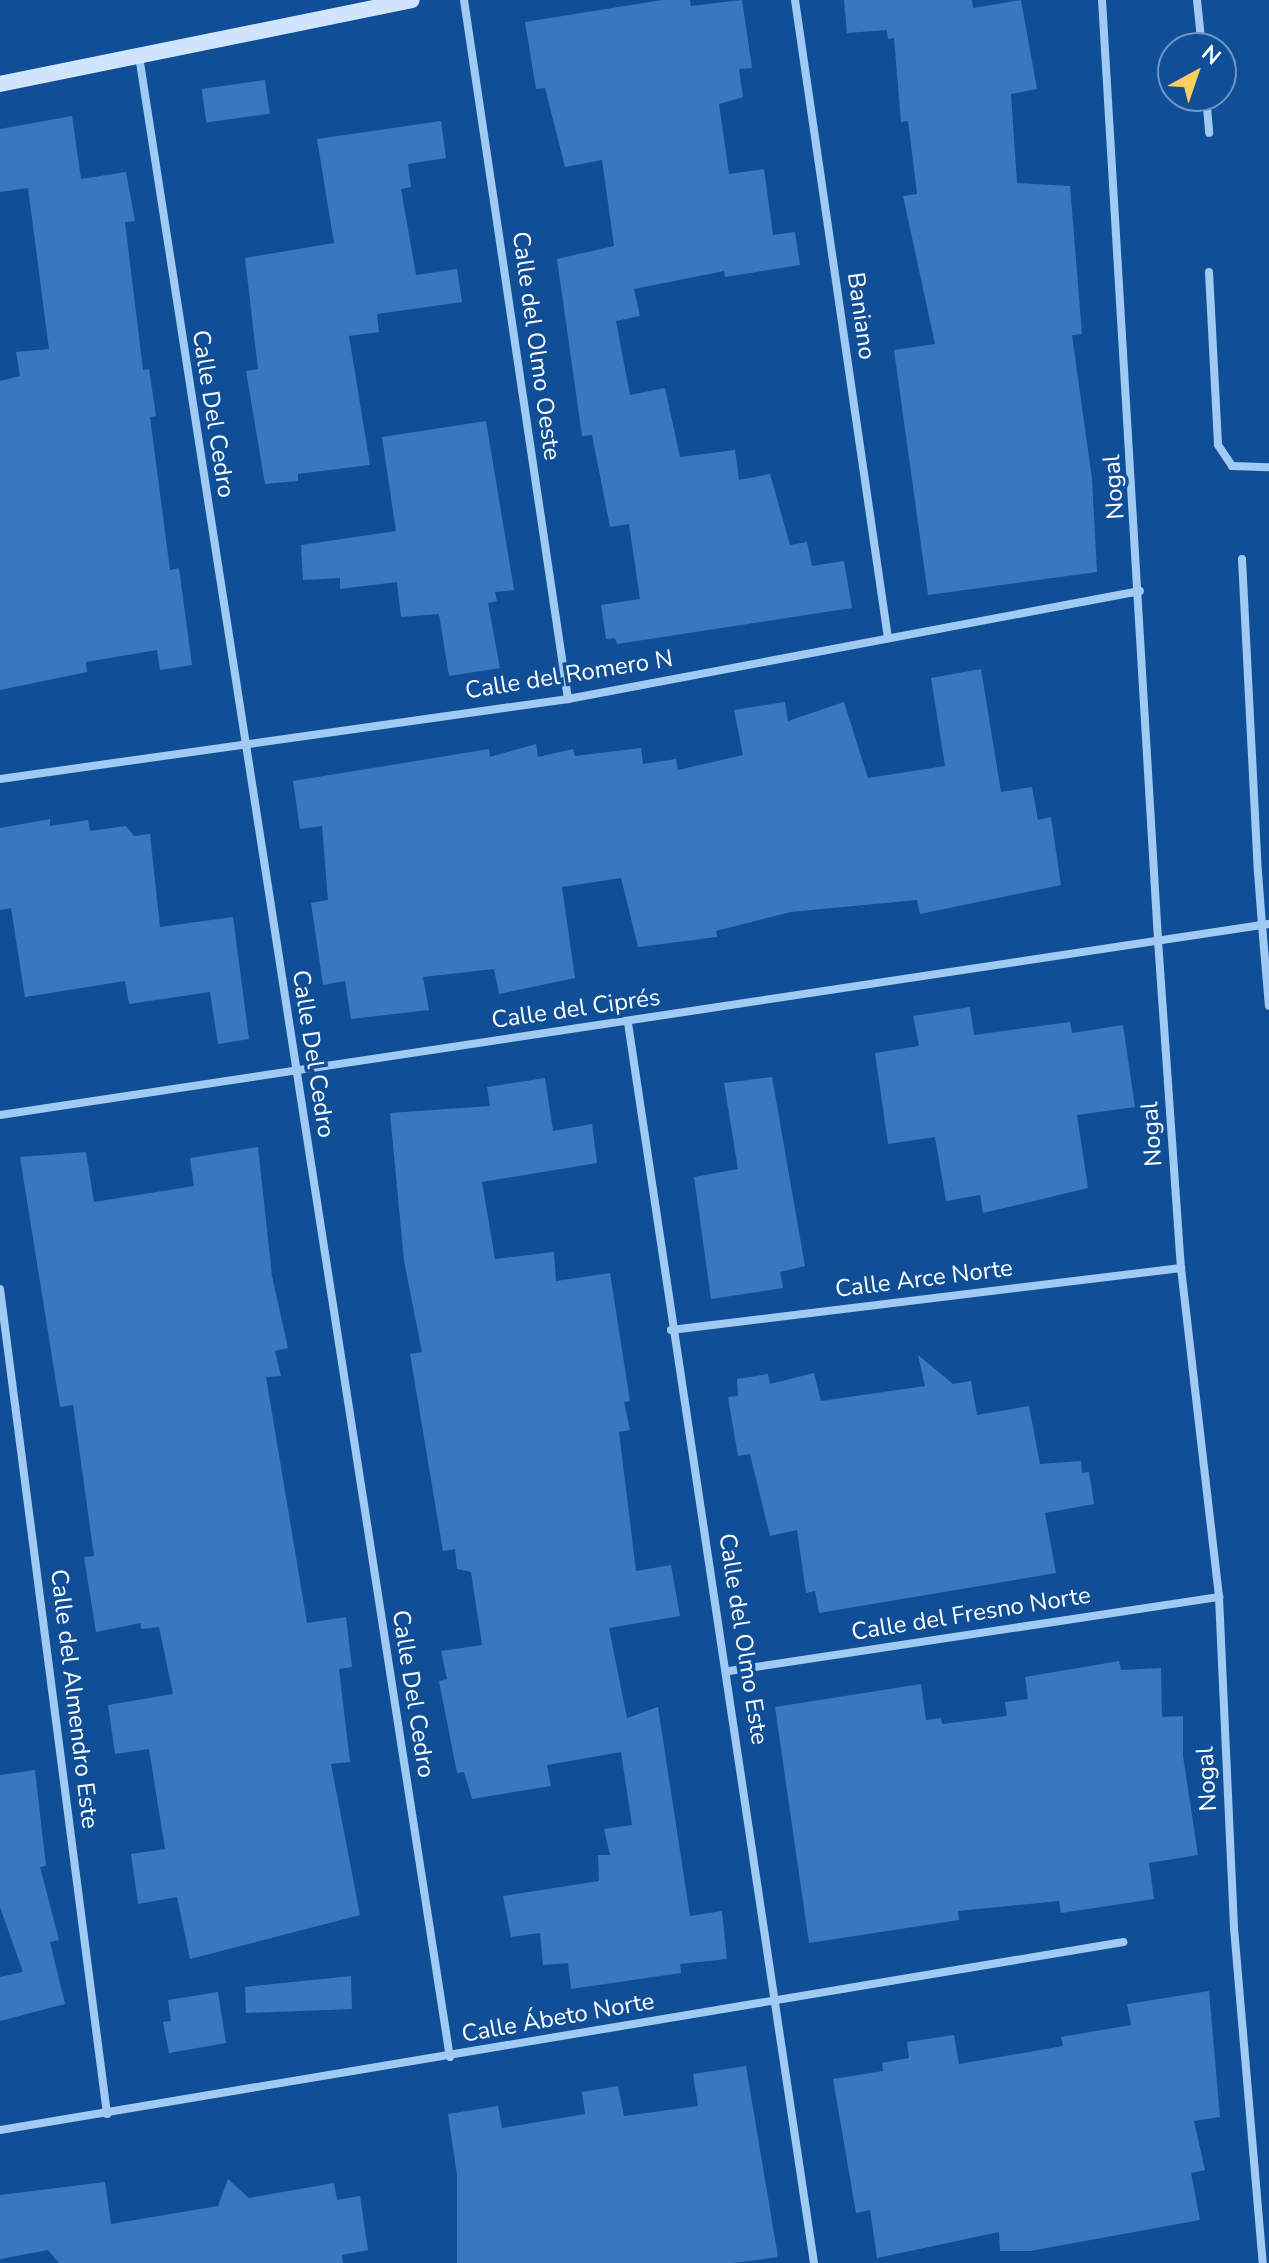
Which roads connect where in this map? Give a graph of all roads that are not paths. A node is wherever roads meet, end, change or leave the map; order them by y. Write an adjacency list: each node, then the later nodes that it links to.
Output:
1 (412, 0): 7 (street)
2 (464, 0): 16 (street, Calle del Olmo Oeste)
3 (795, 0): 15 (street, Baniano)
4 (1102, 0): 14 (street, Nogal)
5 (1197, 0): 6 (street)
6 (1200, 32)
7 (139, 56): 8 (street); 17 (street, Calle Del Cedro)
8 (0, 84)
9 (1207, 112): 10 (street)
10 (1209, 133)
11 (1209, 272): 12 (street)
12 (1269, 467)
13 (1242, 559): 19 (street)
14 (1140, 591): 15 (street, Calle del Romero N); 20 (street, Nogal)
15 (888, 638): 16 (street, Calle del Romero N)
16 (568, 699): 17 (street, Calle del Romero N)
17 (242, 742): 18 (street, Calle del Romero N); 23 (street, Calle Del Cedro)
18 (0, 779)
19 (1265, 924): 20 (street, Calle del Ciprés); 21 (street)
20 (1158, 940): 22 (street, Calle del Ciprés); 25 (street, Nogal)
21 (1269, 1006)
22 (628, 1023): 23 (street, Calle del Ciprés); 27 (street, Calle del Olmo Este)
23 (295, 1070): 24 (street, Calle del Ciprés); 32 (street, Calle Del Cedro)
24 (0, 1115)
25 (1181, 1268): 27 (street, Calle Arce Norte); 28 (street, Nogal)
26 (0, 1289): 33 (street, Calle del Almendro Este)
27 (671, 1330): 29 (street, Calle del Olmo Este)
28 (1219, 1597): 29 (street, Calle del Fresno Norte); 36 (street, Nogal)
29 (729, 1671): 31 (street, Calle del Olmo Este)
30 (1123, 1942): 31 (street, Calle Ábeto Norte)
31 (775, 2001): 32 (street, Calle Ábeto Norte); 35 (street, Calle del Olmo Este)
32 (450, 2057): 33 (street, Calle Ábeto Norte)
33 (107, 2114): 34 (street, Calle Ábeto Norte)
34 (0, 2130)
35 (814, 2263)
36 (1263, 2263)

